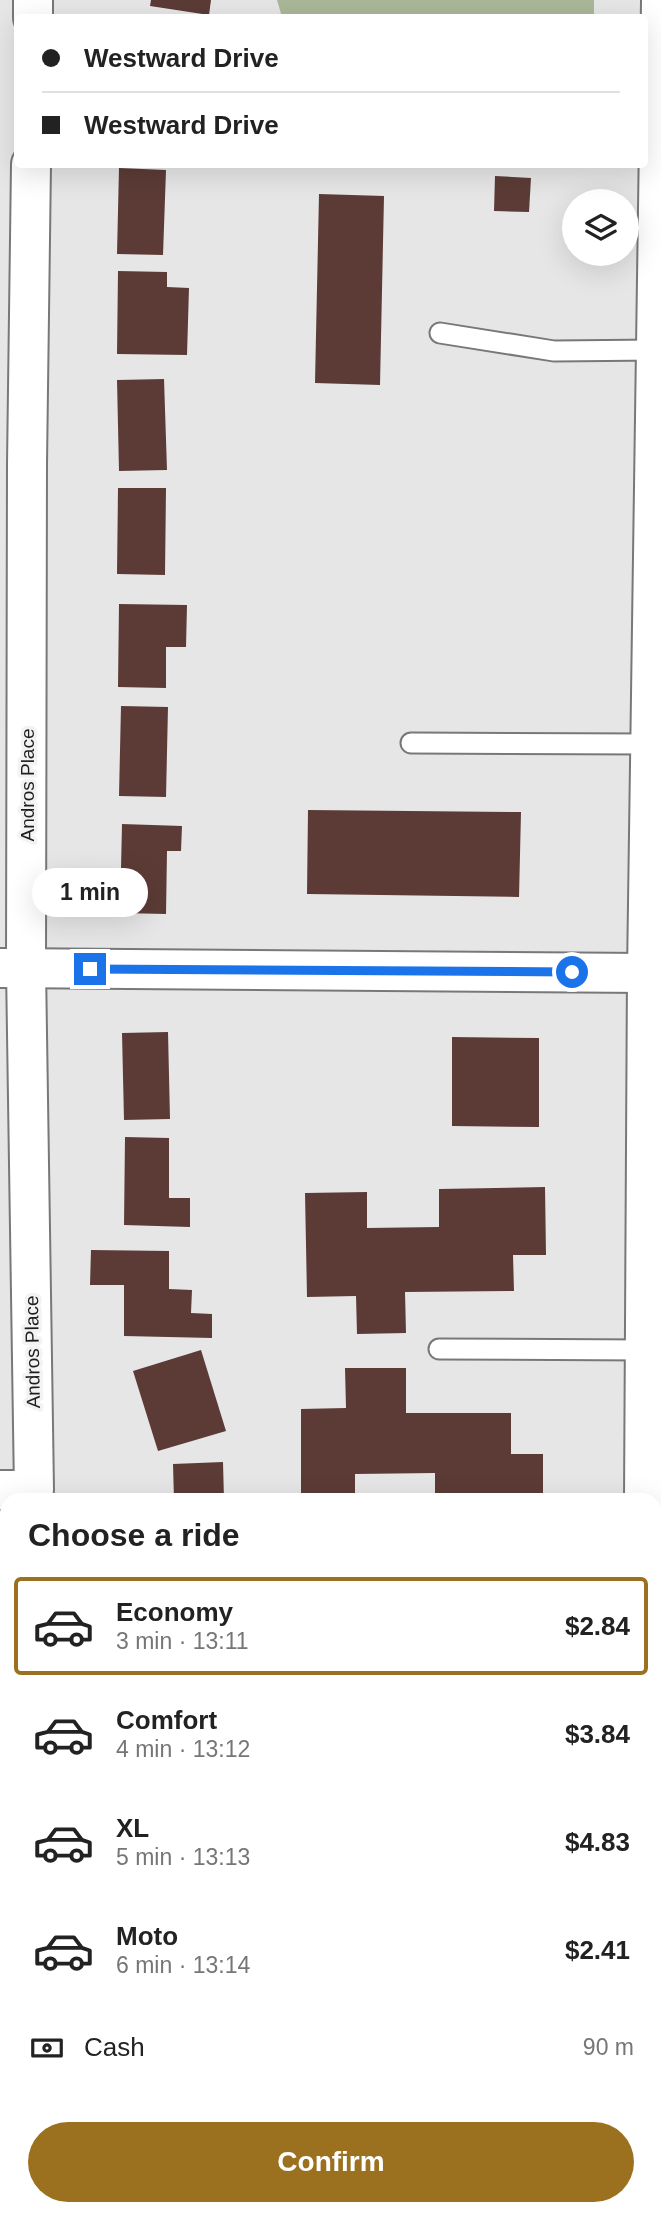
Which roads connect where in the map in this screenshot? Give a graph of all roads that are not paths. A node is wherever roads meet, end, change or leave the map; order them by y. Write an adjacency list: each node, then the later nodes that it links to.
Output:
1 (661, 1): 4 (street)
2 (31, 168): 5 (street, Andros Place)
3 (440, 332): 4 (lane)
4 (657, 350): 6 (street)
5 (14, 464): 9 (street, Andros Place)
6 (658, 565): 8 (street)
7 (411, 743): 8 (lane)
8 (649, 744): 10 (street)
9 (13, 968): 10 (street); 13 (street, Andros Place)
10 (647, 972): 12 (street)
11 (439, 1349): 12 (lane)
12 (645, 1350): 14 (street)
13 (17, 1490)
14 (644, 1493)

